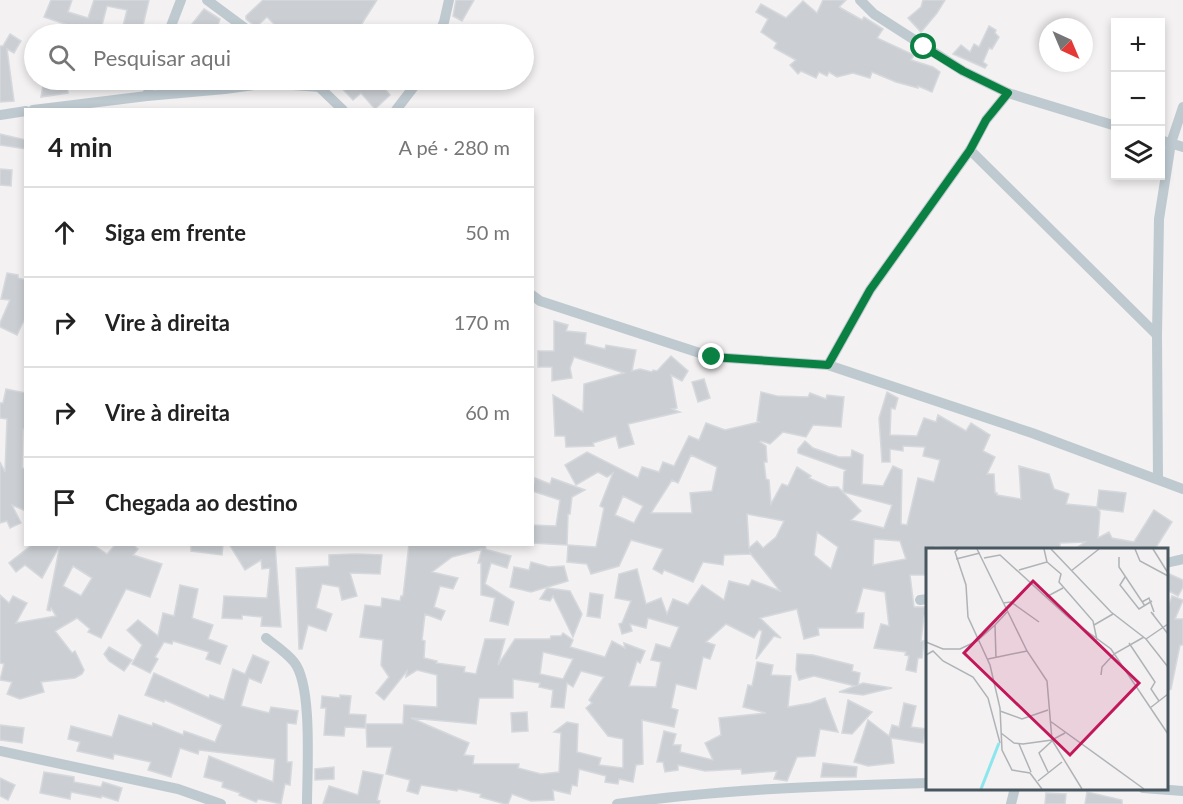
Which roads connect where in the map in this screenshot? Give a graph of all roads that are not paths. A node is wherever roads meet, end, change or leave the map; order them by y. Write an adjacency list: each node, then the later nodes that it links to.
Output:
1 (181, 0): 5 (street)
2 (207, 0): 6 (street)
3 (449, 0): 7 (street)
4 (860, 0): 12 (street)
5 (172, 24)
6 (239, 24)
7 (443, 24)
8 (149, 90): 13 (street)
9 (214, 90): 13 (street)
10 (323, 90): 16 (street)
11 (411, 90): 17 (street)
12 (1008, 93): 20 (street); 23 (street)
13 (147, 96): 15 (street)
14 (1183, 107): 21 (street)
15 (49, 108)
16 (341, 108)
17 (398, 108)
18 (24, 111): 19 (street)
19 (0, 116)
20 (1111, 124)
21 (1166, 141): 22 (street); 25 (street)
22 (1183, 147)
23 (970, 150): 25 (street); 26 (street)
24 (534, 297): 26 (street)
25 (1157, 335): 27 (street)
26 (828, 365): 27 (street)
27 (1158, 479): 28 (street)
28 (1183, 489)
29 (1183, 559): 30 (street)
30 (1168, 564)
31 (266, 638): 38 (street)
32 (0, 751): 37 (street)
33 (926, 783): 39 (street)
34 (1015, 789): 40 (street)
35 (1156, 789): 36 (street)
36 (1183, 791)
37 (221, 804)
38 (307, 804)
39 (618, 804)
40 (1011, 804)

